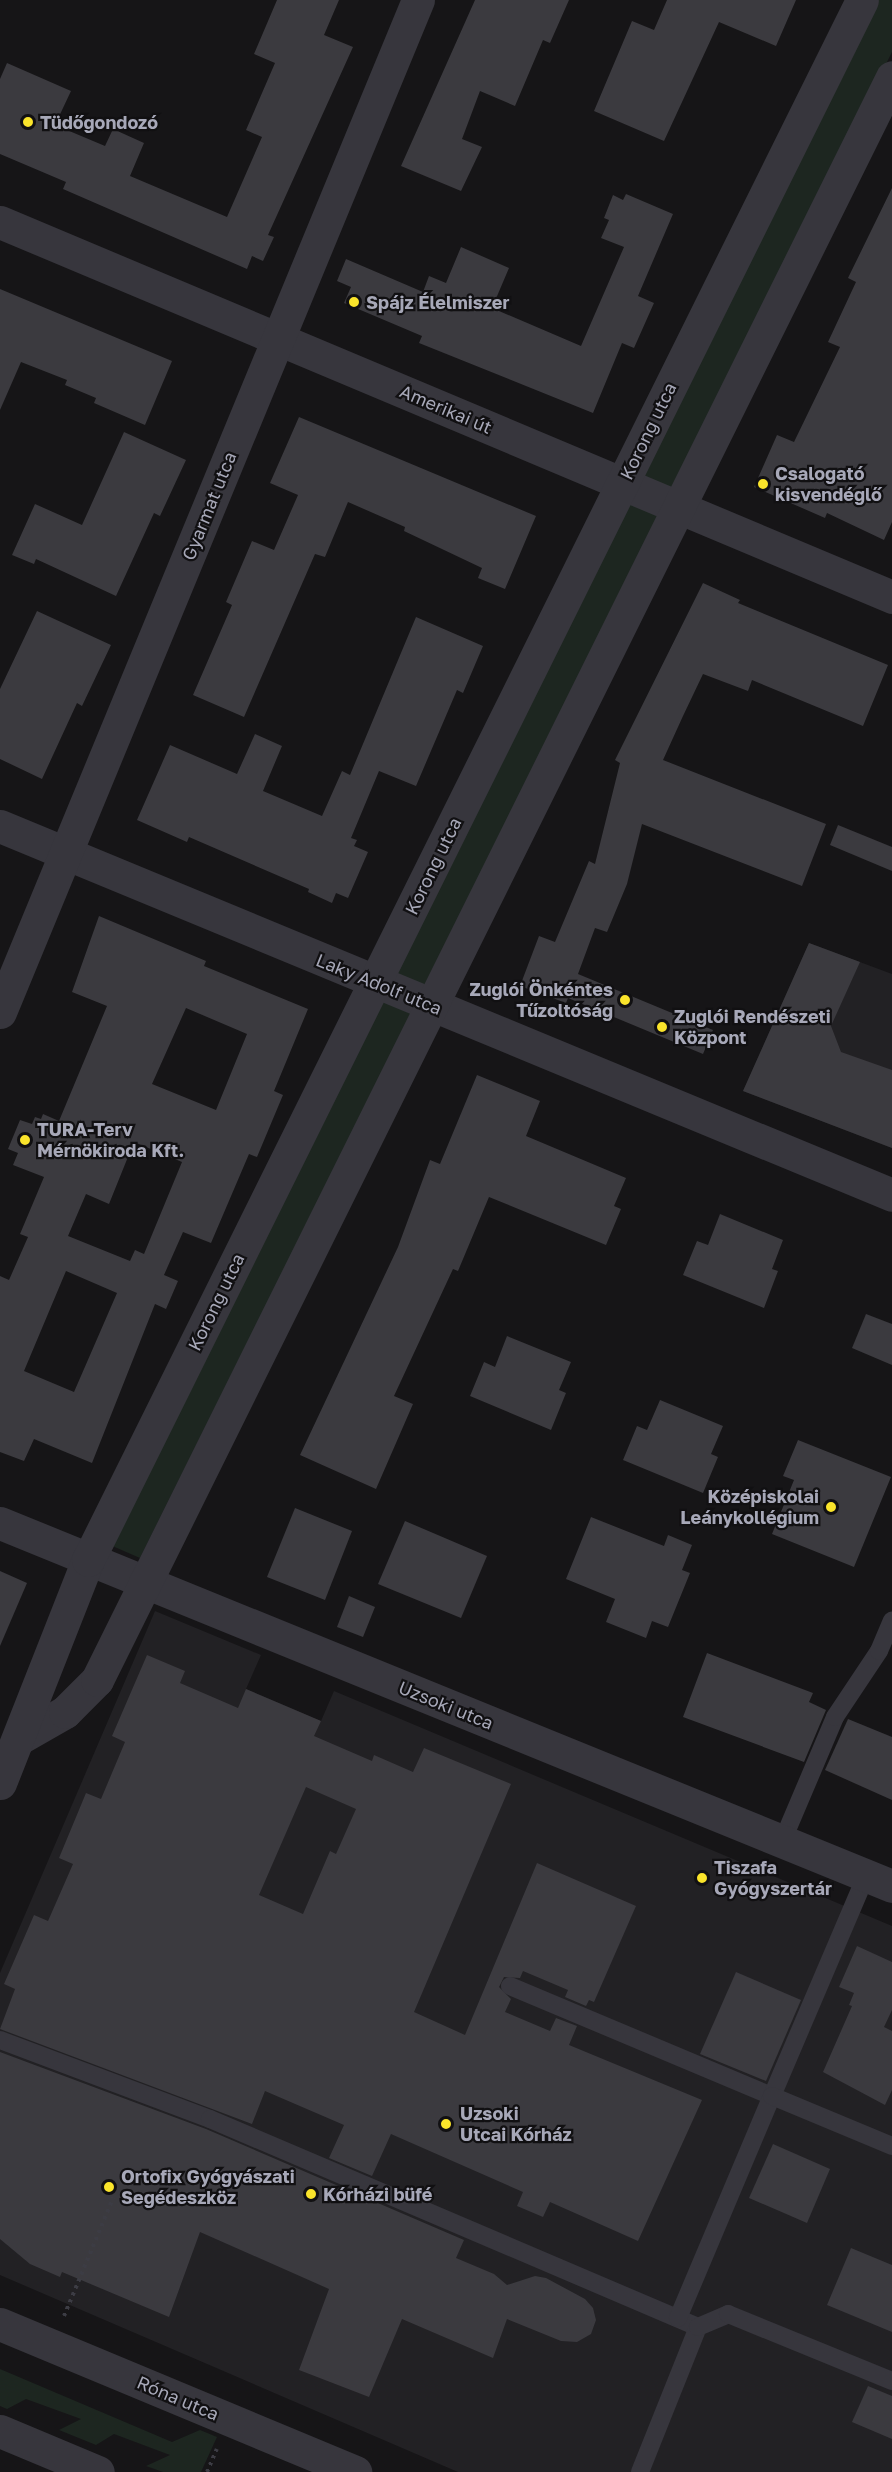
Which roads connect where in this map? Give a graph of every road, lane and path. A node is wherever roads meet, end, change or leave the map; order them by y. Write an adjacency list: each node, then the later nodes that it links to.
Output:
1 (418, 0): 5 (street, Gyarmat utca)
2 (862, 0): 6 (street, Korong utca)
3 (892, 76): 7 (street)
4 (0, 222): 5 (street, Amerikai út)
5 (278, 339): 6 (street, Amerikai út); 10 (street, Gyarmat utca)
6 (622, 483): 7 (street, Amerikai út); 11 (street, Korong utca)
7 (678, 507): 8 (street, Amerikai út); 12 (street)
8 (892, 597)
9 (0, 826): 10 (street, Laky Adolf utca)
10 (64, 856): 11 (street, Laky Adolf utca); 13 (street, Gyarmat utca)
11 (375, 982): 12 (street, Laky Adolf utca); 16 (street, Korong utca)
12 (430, 1005): 14 (street, Laky Adolf utca); 17 (street)
13 (0, 1012)
14 (892, 1195)
15 (0, 1523): 16 (street, Uzsoki utca)
16 (88, 1560): 17 (street, Uzsoki utca); 19 (street, Korong utca)
17 (143, 1582): 19 (street); 21 (street, Uzsoki utca)
18 (892, 1621): 21 (lane)
19 (18, 1740): 20 (street, Korong utca)
20 (0, 1783)
21 (782, 1842): 22 (street, Uzsoki utca)
22 (879, 1881): 25 (lane)
23 (510, 1986): 25 (lane)
24 (0, 2040): 29 (lane)
25 (772, 2096): 26 (lane); 29 (lane)
26 (892, 2146)
27 (113, 2198): 28 (path)
28 (73, 2295)
29 (678, 2318): 31 (lane)
30 (0, 2325): 37 (street, Róna utca)
31 (698, 2327): 32 (lane); 38 (lane)
32 (892, 2381)
33 (0, 2431): 35 (street)
34 (220, 2442): 36 (path)
35 (98, 2472)
36 (207, 2472)
37 (356, 2472)
38 (640, 2472)

